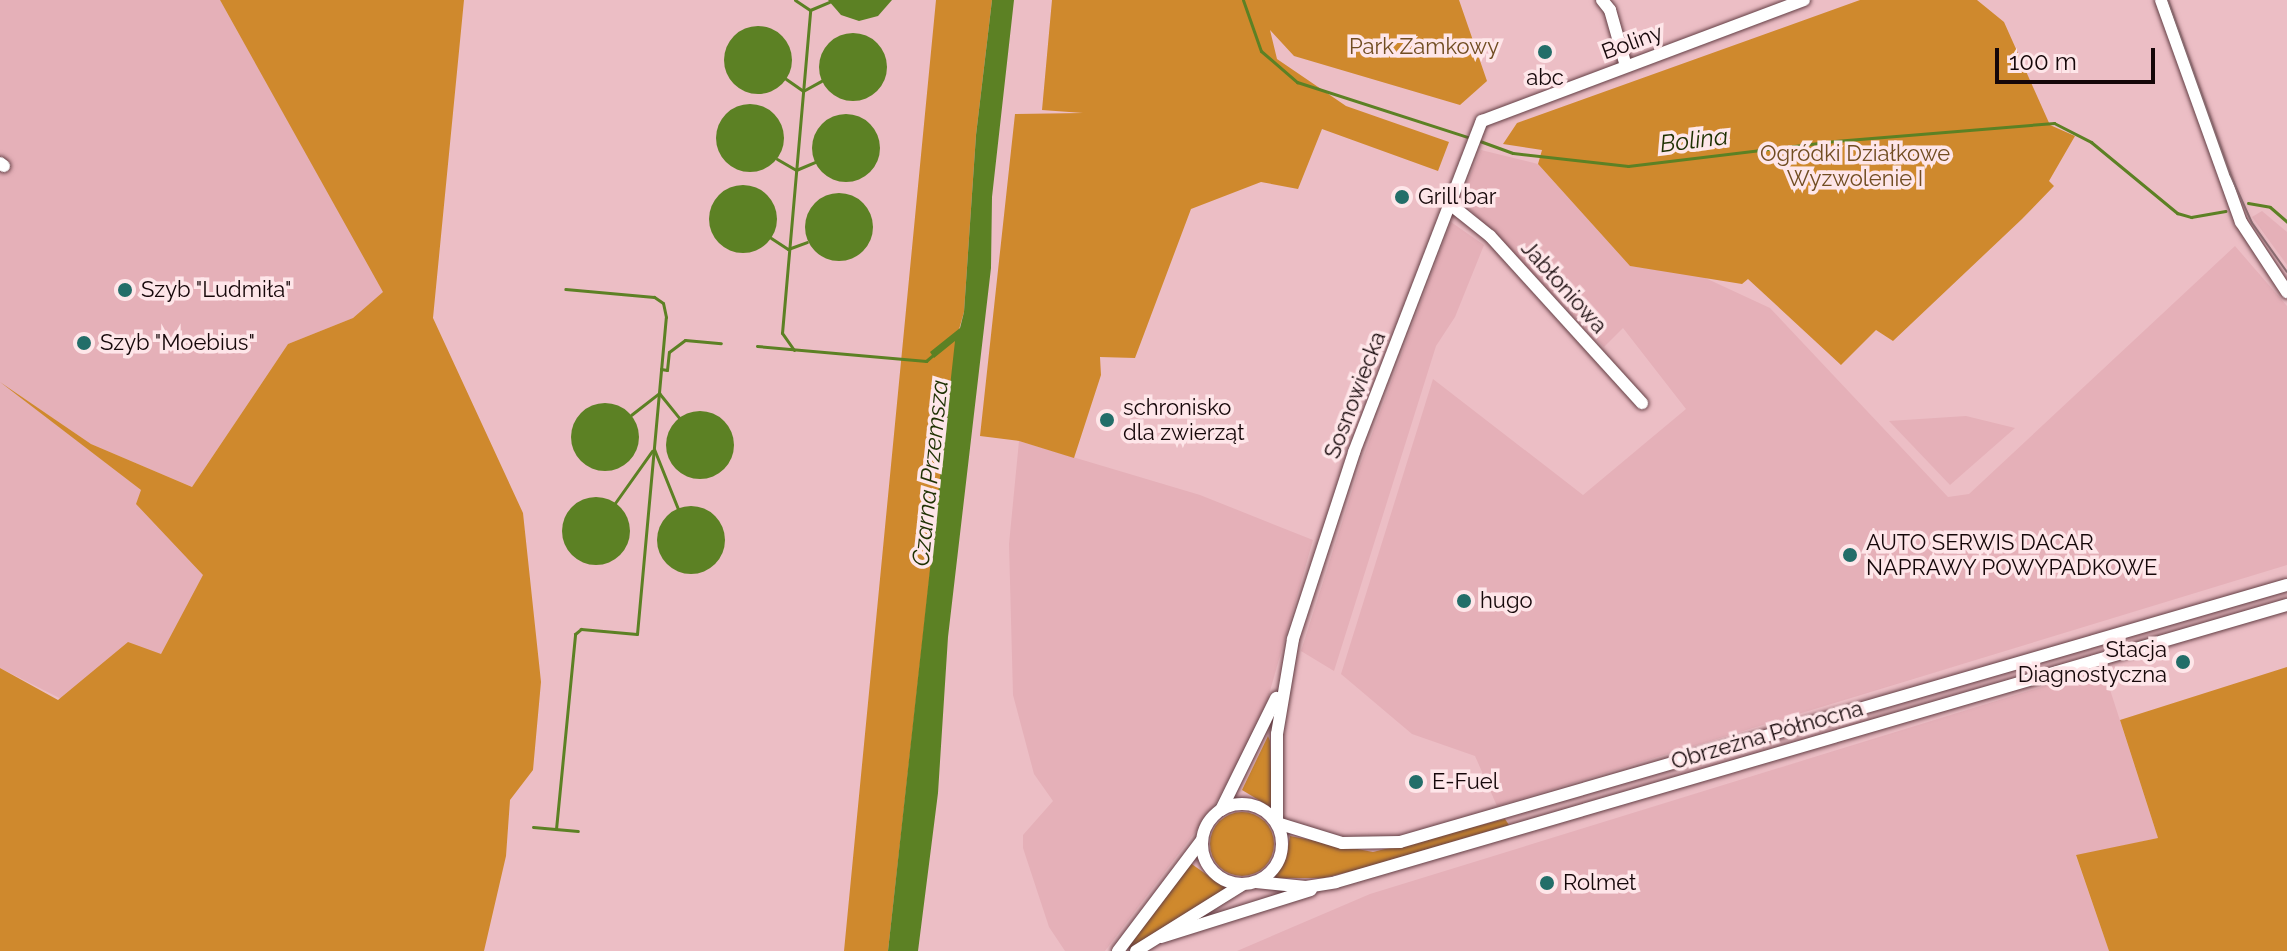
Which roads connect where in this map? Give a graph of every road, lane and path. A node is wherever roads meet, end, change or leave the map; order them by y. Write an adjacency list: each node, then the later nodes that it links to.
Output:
1 (1602, 0): 5 (street)
2 (1804, 0): 4 (street, Boliny)
3 (2161, 0): 8 (street)
4 (1768, 6): 5 (street, Boliny)
5 (1626, 66): 6 (street, Boliny)
6 (1478, 128): 7 (street, Sosnowiecka)
7 (1450, 204): 9 (street, Jabłoniowa); 13 (street, Sosnowiecka)
8 (2287, 292)
9 (1642, 403)
10 (2287, 585): 12 (street, Obrzeżna Północna)
11 (2287, 605): 14 (street, Obrzeżna Północna)
12 (1971, 677): 14 (street); 15 (street, Obrzeżna Północna)
13 (1283, 680): 17 (street, Sosnowiecka); 18 (street, Sosnowiecka)
14 (1977, 695): 16 (street, Obrzeżna Północna)
15 (1592, 786): 16 (street); 18 (street, Obrzeżna Północna)
16 (1598, 805): 20 (street, Obrzeżna Północna)
17 (1221, 810): 18 (street); 19 (street, Sosnowiecka)
18 (1277, 823): 21 (street, Sosnowiecka)
19 (1202, 840): 21 (street); 23 (street, Sosnowiecka)
20 (1336, 882): 21 (street, Obrzeżna Północna); 22 (street)
21 (1249, 884): 22 (street, Sosnowiecka)
22 (1161, 937): 24 (street, Sosnowiecka)
23 (1118, 951)
24 (1136, 951)

